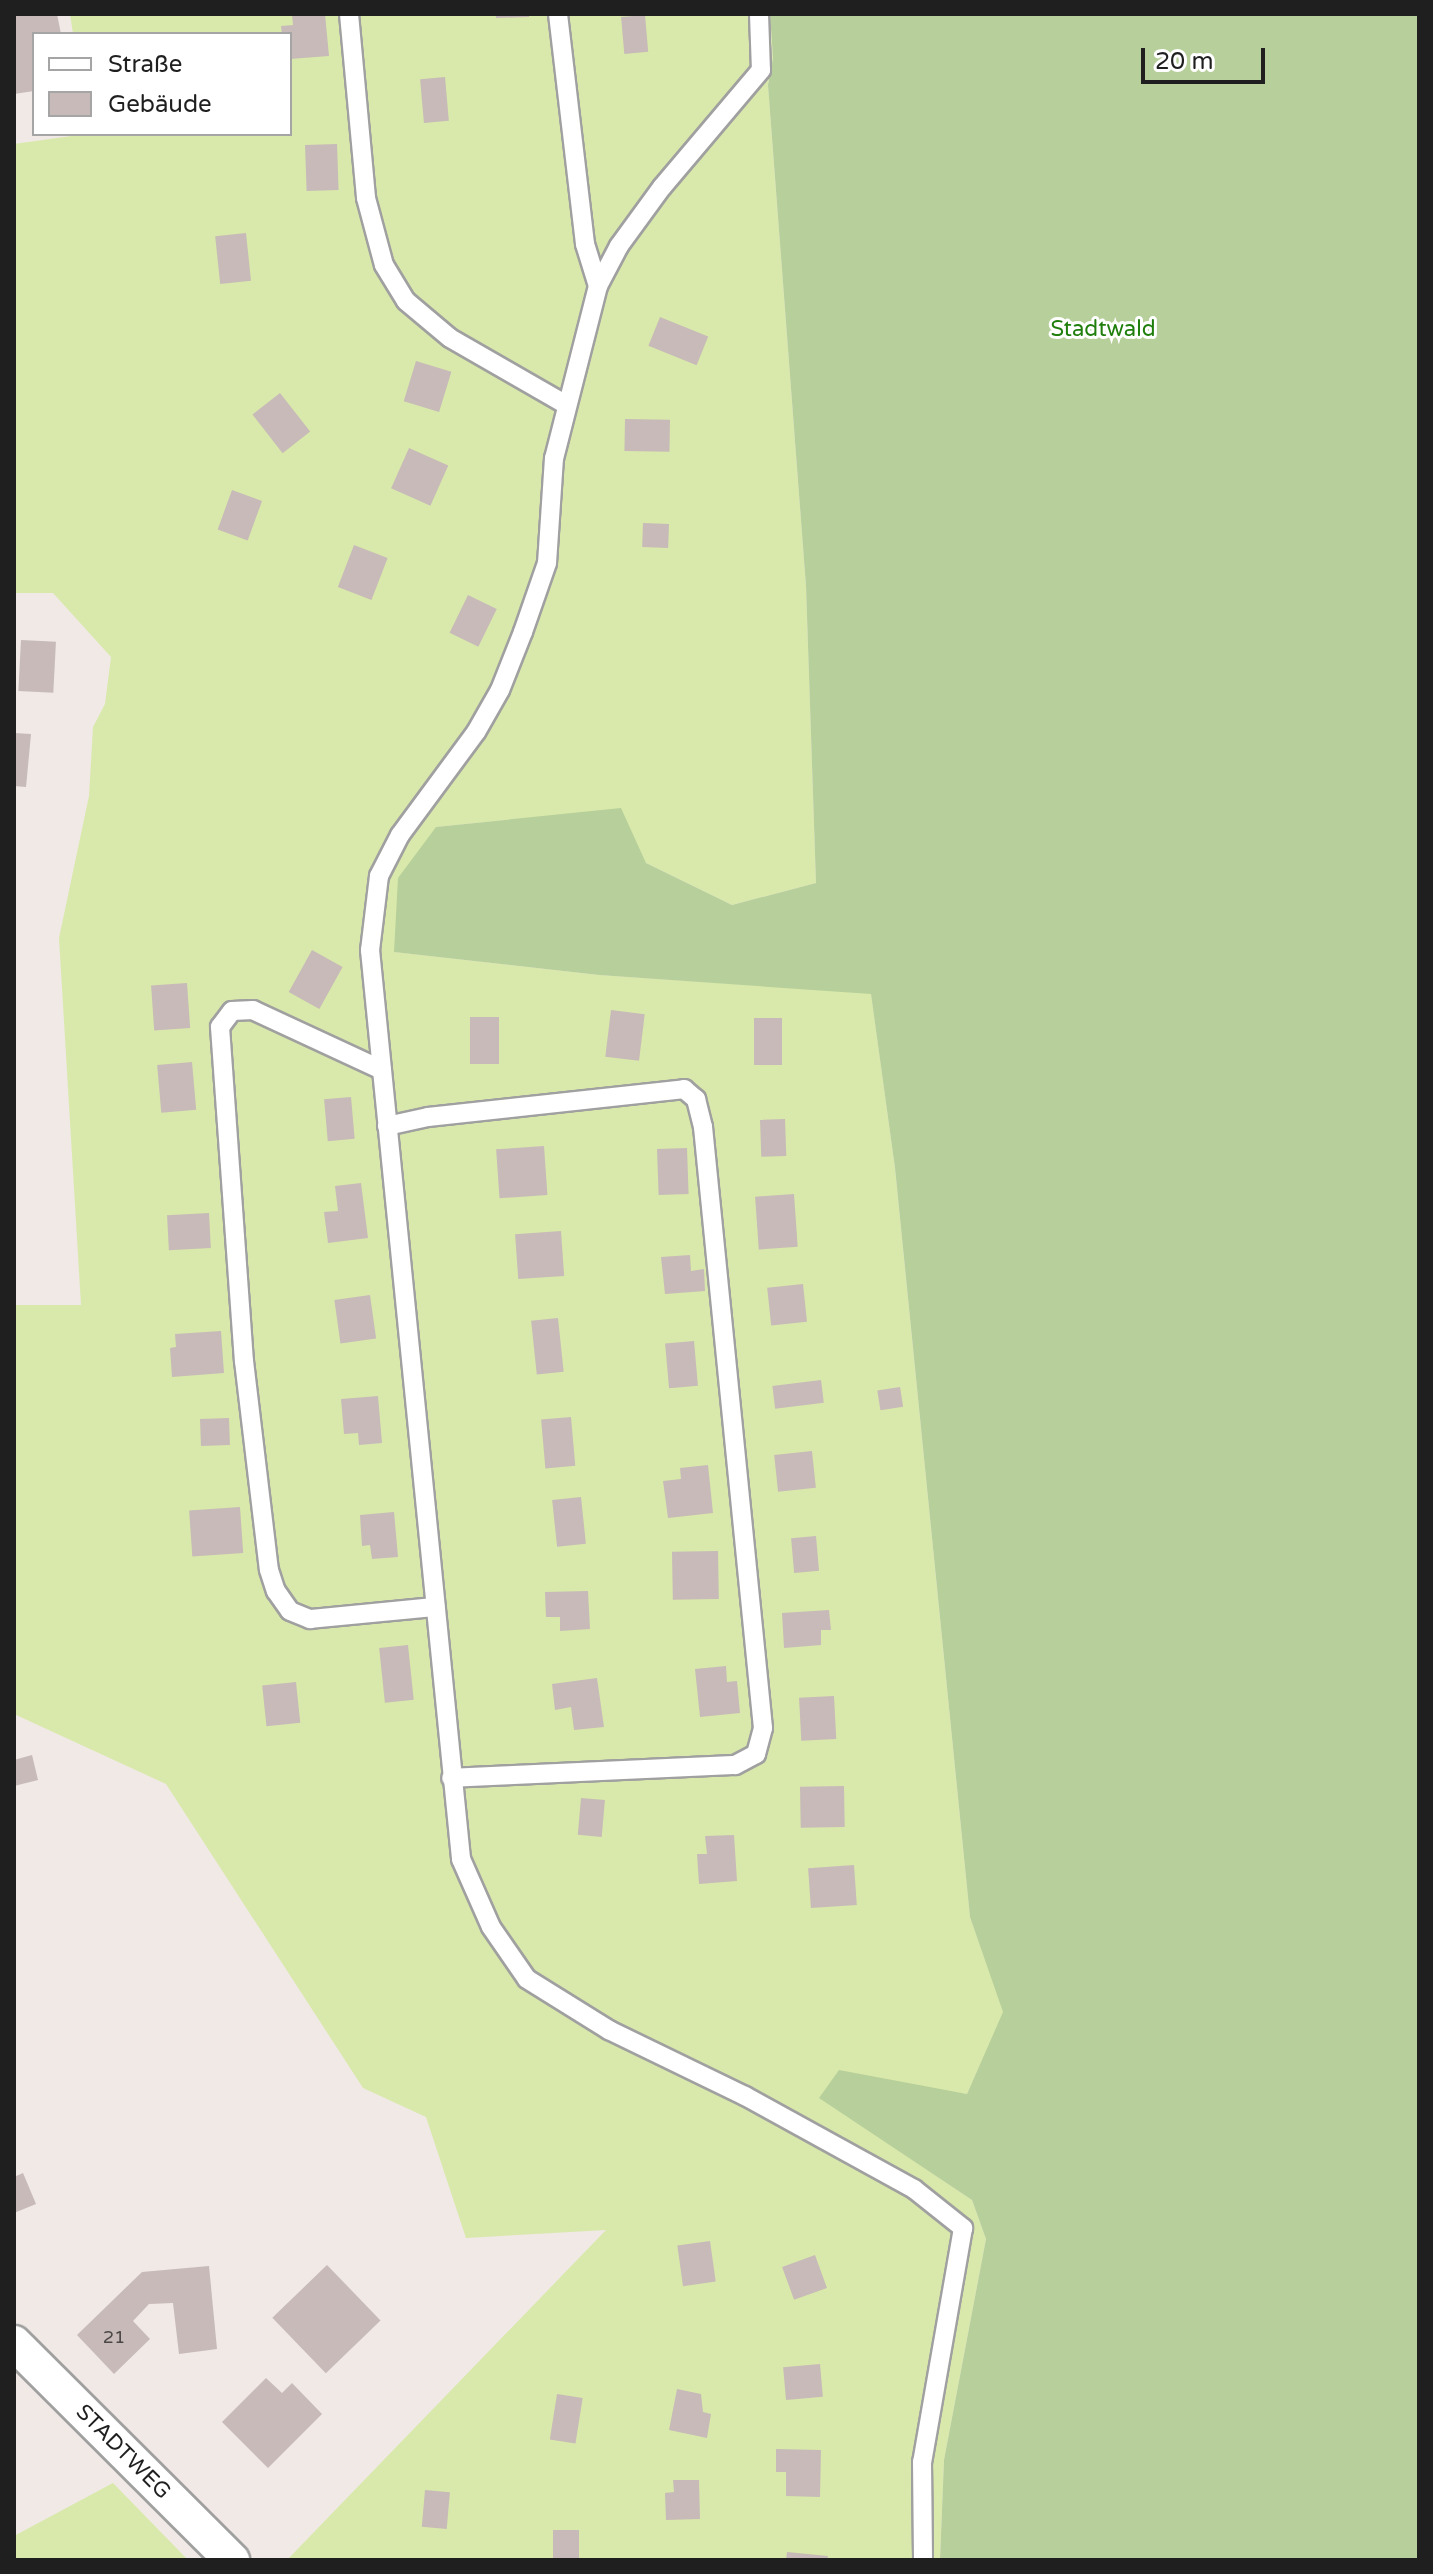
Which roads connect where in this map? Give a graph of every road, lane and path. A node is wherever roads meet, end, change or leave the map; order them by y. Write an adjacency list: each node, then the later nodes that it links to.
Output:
1 (349, 14): 5 (lane)
2 (558, 14): 4 (lane)
3 (759, 14): 4 (lane)
4 (598, 286): 5 (lane)
5 (565, 404): 6 (lane)
6 (382, 1070): 7 (lane); 8 (lane)
7 (387, 1126): 8 (lane); 9 (lane)
8 (435, 1607): 9 (lane)
9 (451, 1778): 12 (lane)
10 (14, 2343): 11 (street, STADTWEG)
11 (232, 2560)
12 (923, 2560)

